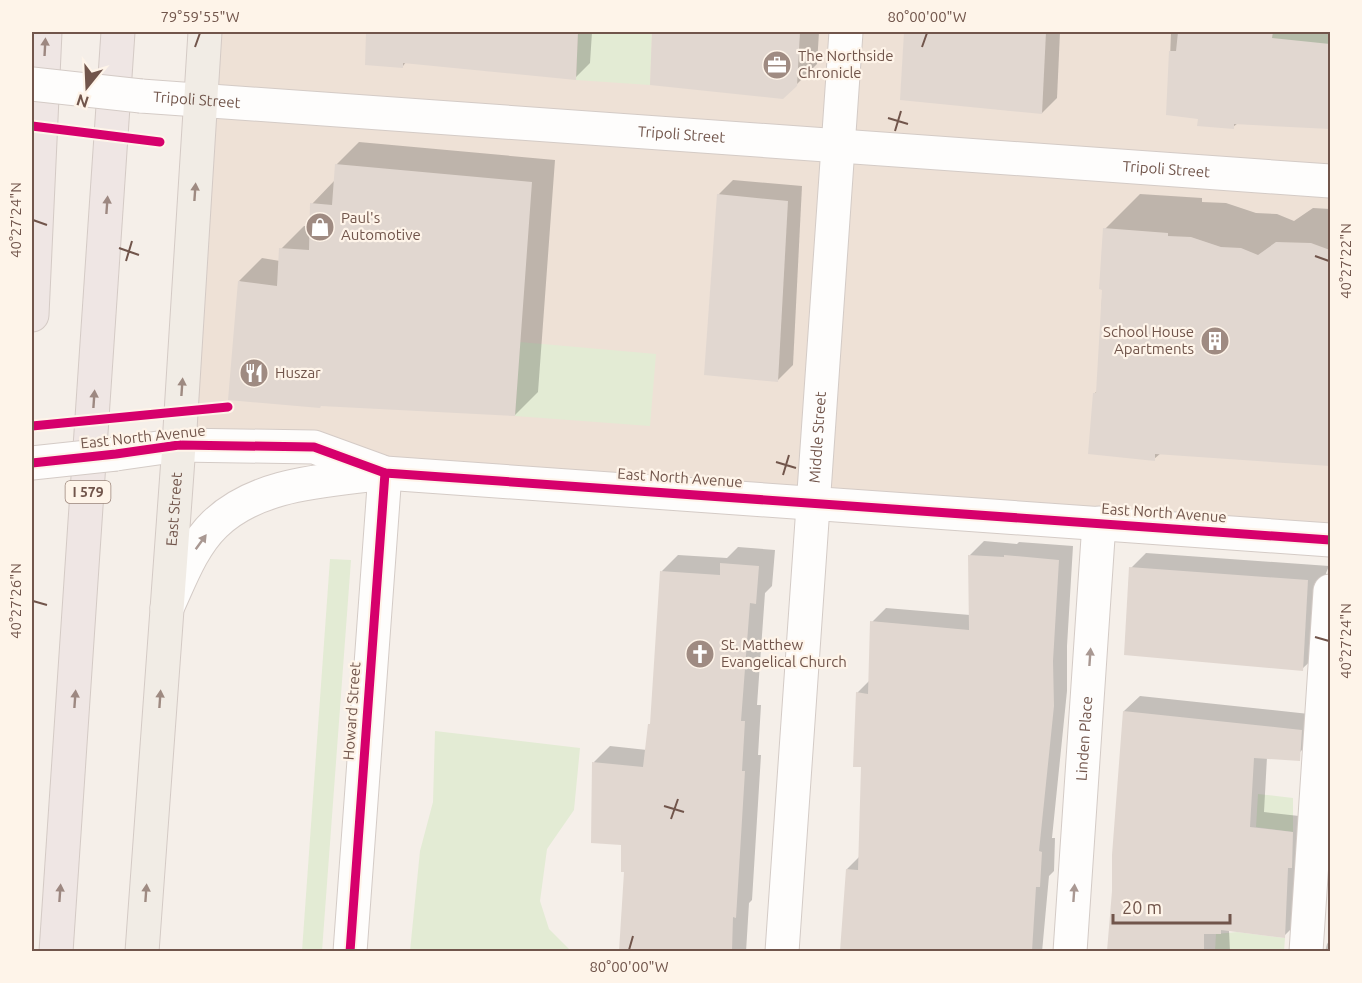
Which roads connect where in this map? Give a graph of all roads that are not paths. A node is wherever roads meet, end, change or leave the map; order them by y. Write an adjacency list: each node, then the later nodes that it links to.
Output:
1 (45, 32): 9 (highway, one-way to 1)
2 (118, 32): 18 (highway, I 579, one-way to 2)
3 (205, 32): 6 (main road, East Street)
4 (846, 32): 7 (street, Middle Street)
5 (32, 84): 6 (street, Tripoli Street, bridge)
6 (200, 101): 7 (street, Tripoli Street); 10 (main road, East Street, one-way to 6)
7 (838, 146): 8 (street, Tripoli Street); 13 (street, Middle Street)
8 (1330, 181)
9 (32, 315)
10 (179, 445): 11 (street, East North Avenue, bridge); 12 (street, East North Avenue); 17 (main road, East Street)
11 (32, 463)
12 (384, 473): 13 (street, East North Avenue); 17 (street, East North Avenue, one-way to 12); 20 (street, Howard Street)
13 (813, 503): 14 (street, East North Avenue); 21 (street, Middle Street)
14 (1099, 523): 15 (street, East North Avenue); 22 (street, Linden Place, one-way to 14)
15 (1330, 540)
16 (1330, 591): 23 (street)
17 (165, 613): 19 (main road, East Street, one-way to 17)
18 (56, 951)
19 (142, 951)
20 (350, 951)
21 (782, 951)
22 (1070, 951)
23 (1306, 951)

